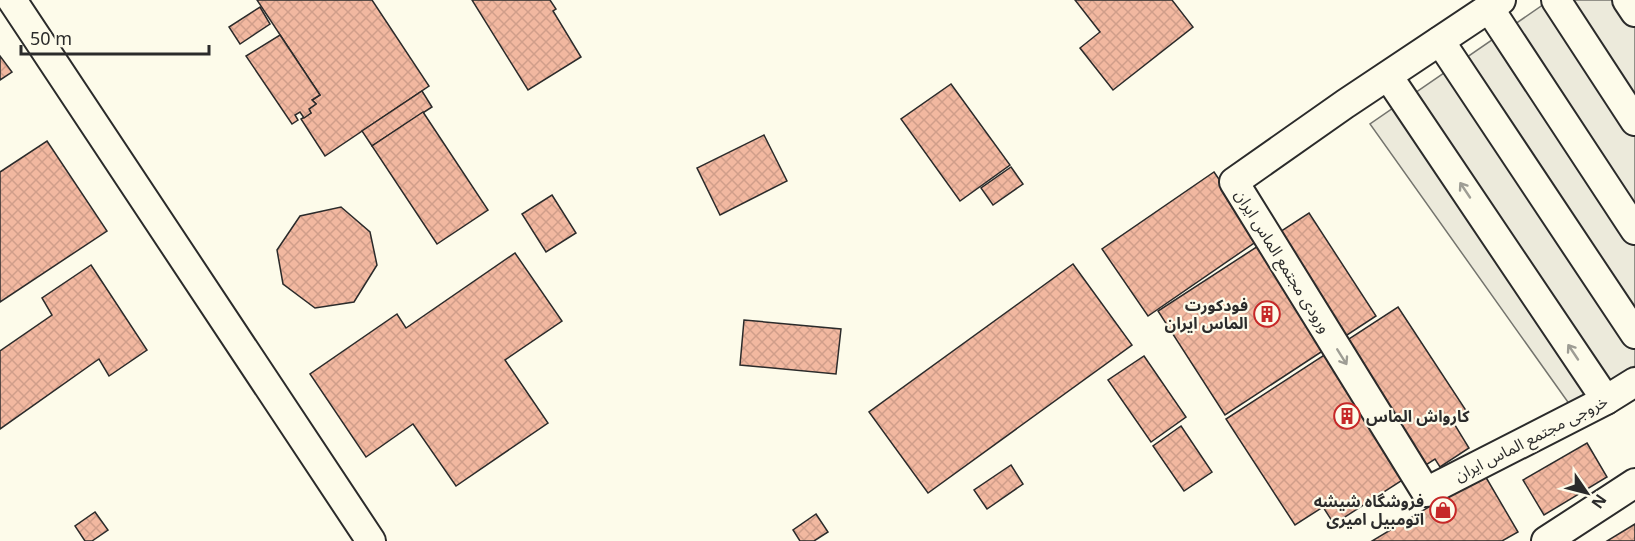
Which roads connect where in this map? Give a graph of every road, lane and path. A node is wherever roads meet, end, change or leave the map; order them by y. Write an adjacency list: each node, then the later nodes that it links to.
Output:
1 (12, 0): 15 (street)
2 (1556, 0): 8 (street)
3 (1627, 0): 5 (street)
4 (1495, 4): 6 (street, ورودی مجتمع الماس ایران); 9 (street)
5 (1635, 12)
6 (1440, 41): 7 (street, ورودی مجتمع الماس ایران); 10 (street)
7 (1388, 76): 12 (street, one-way to 7); 14 (street, ورودی مجتمع الماس ایران, one-way to 14)
8 (1635, 121)
9 (1635, 230)
10 (1635, 334)
11 (1635, 382): 12 (street, خروجی مجتمع الماس ایران)
12 (1606, 400): 14 (street, خروجی مجتمع الماس ایران)
13 (1635, 483): 16 (street)
14 (1426, 492)
15 (371, 541)
16 (1546, 541)

